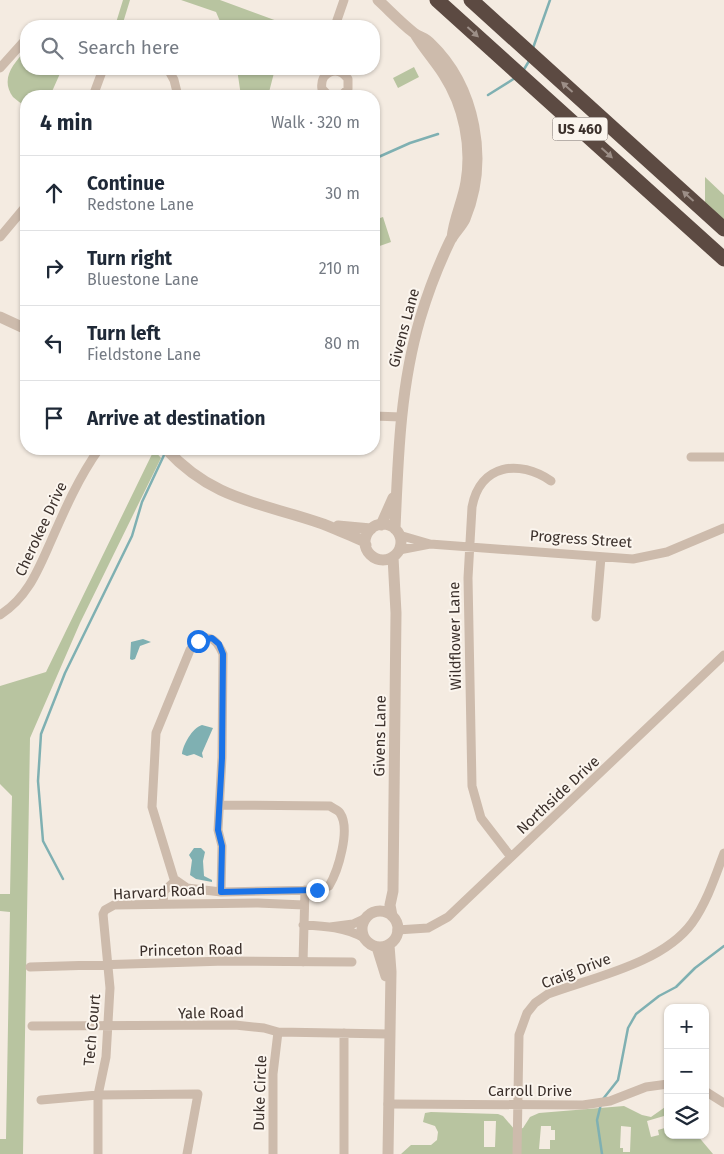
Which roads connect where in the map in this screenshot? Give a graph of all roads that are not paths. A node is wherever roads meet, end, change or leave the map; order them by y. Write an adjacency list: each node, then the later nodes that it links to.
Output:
1 (344, 0): 5 (street)
2 (378, 0): 23 (street, Givens Lane)
3 (437, 0): 19 (highway, US 460, one-way to 19)
4 (471, 0): 17 (highway, US 460, one-way to 4)
5 (337, 20)
6 (20, 46): 7 (street)
7 (0, 68)
8 (101, 75): 12 (street)
9 (171, 75): 13 (street)
10 (326, 75): 14 (street)
11 (344, 75): 15 (street)
12 (94, 90)
13 (176, 90)
14 (323, 90)
15 (347, 90)
16 (20, 213): 18 (street)
17 (724, 229)
18 (0, 237)
19 (724, 259)
20 (0, 317): 21 (street)
21 (20, 326)
22 (380, 416): 23 (street)
23 (401, 417): 29 (street, Givens Lane)
24 (95, 455): 41 (street, Cherokee Drive)
25 (171, 455): 30 (street)
26 (690, 457): 27 (street)
27 (724, 457)
28 (551, 481): 36 (street, Wildflower Lane)
29 (396, 489): 31 (street, Givens Lane); 33 (street, Givens Lane)
30 (324, 525): 31 (street); 35 (street)
31 (376, 527): 33 (street); 35 (street)
32 (724, 528): 38 (street, Progress Street)
33 (397, 532): 34 (street, Progress Street); 37 (street)
34 (430, 544): 36 (street, Progress Street); 37 (street, Progress Street)
35 (366, 545): 39 (street)
36 (469, 545): 38 (street, Progress Street); 46 (street, Wildflower Lane)
37 (396, 554): 39 (street); 40 (street, Givens Lane)
38 (601, 557): 42 (street)
39 (378, 559): 40 (street, Givens Lane)
40 (395, 597): 47 (street, Givens Lane)
41 (0, 615)
42 (596, 617)
43 (724, 655): 46 (street, Northside Drive)
44 (220, 805): 48 (street); 49 (street); 50 (street)
45 (724, 854): 77 (street, Craig Drive)
46 (511, 857): 59 (street, Northside Drive)
47 (391, 875): 54 (street, Givens Lane); 55 (street, Givens Lane)
48 (175, 881): 50 (street); 51 (street)
49 (305, 890): 50 (street); 52 (street)
50 (221, 892)
51 (163, 904): 52 (street, Harvard Road); 53 (street, Harvard Road)
52 (304, 905): 57 (street)
53 (105, 910): 64 (street, Tech Court)
54 (377, 912): 55 (street); 56 (street)
55 (392, 916): 59 (street)
56 (366, 918): 58 (street); 60 (street)
57 (303, 925): 58 (street); 62 (street)
58 (330, 927): 60 (street)
59 (398, 930): 61 (street)
60 (364, 938): 61 (street)
61 (383, 946): 70 (street)
62 (303, 962): 63 (street, Princeton Road); 64 (street, Princeton Road)
63 (352, 962)
64 (109, 965): 65 (street, Princeton Road); 66 (street, Tech Court)
65 (30, 967)
66 (108, 1025): 67 (street, Yale Road); 68 (street, Yale Road); 73 (street, Tech Court)
67 (32, 1026)
68 (278, 1032): 69 (street, Yale Road); 80 (street, Duke Circle)
69 (344, 1033): 70 (street, Yale Road); 81 (street)
70 (389, 1034): 76 (street)
71 (664, 1085): 77 (street, Carroll Drive)
72 (708, 1094): 75 (street)
73 (98, 1095): 74 (street); 78 (street, Tech Court); 79 (street)
74 (41, 1100)
75 (724, 1103)
76 (388, 1104): 77 (street, Carroll Drive); 82 (street)
77 (519, 1104): 83 (street, Craig Drive)
78 (98, 1154)
79 (187, 1154)
80 (272, 1154)
81 (344, 1154)
82 (388, 1154)
83 (517, 1154)

